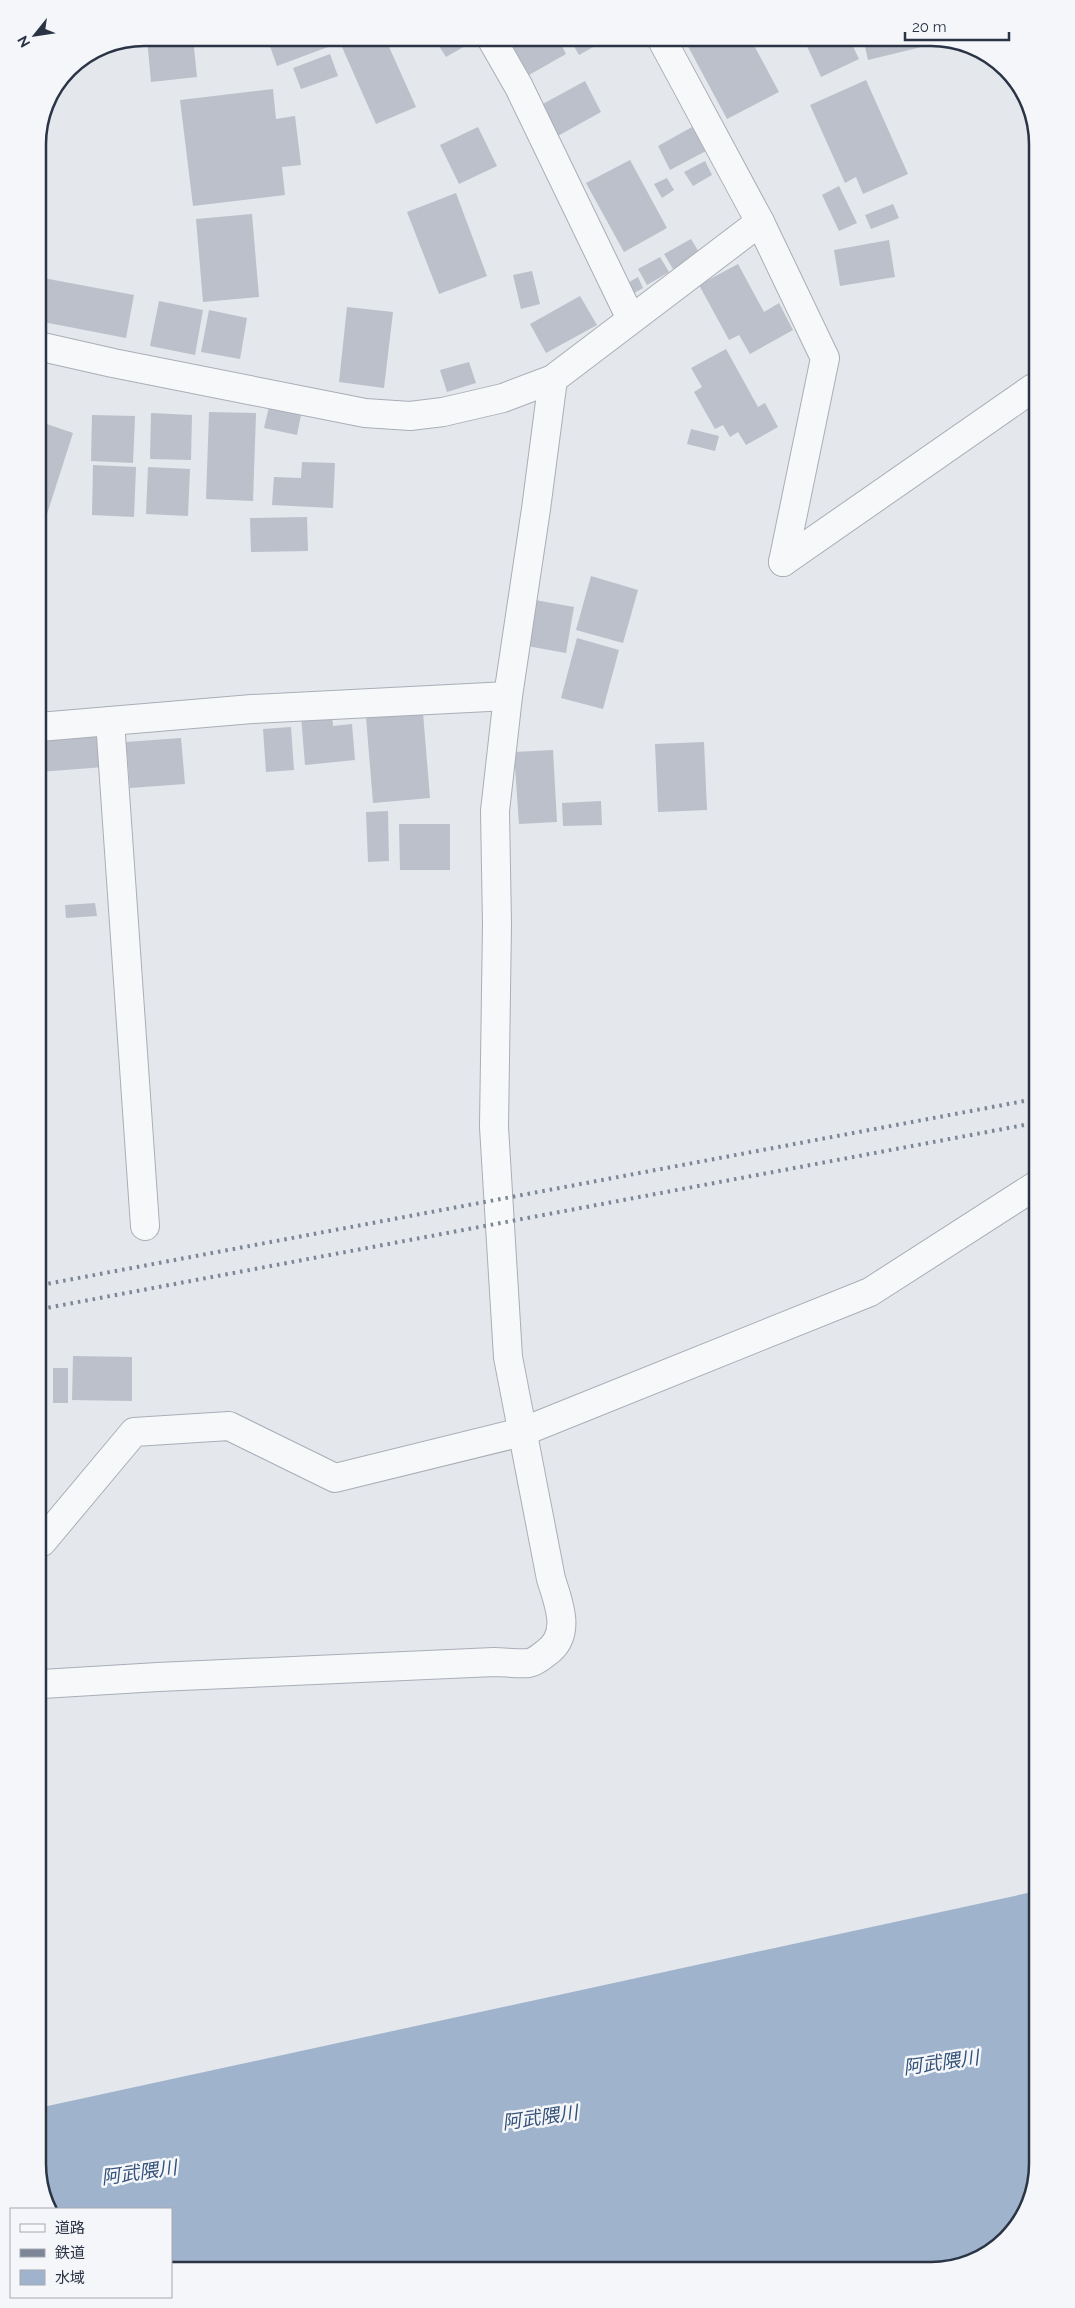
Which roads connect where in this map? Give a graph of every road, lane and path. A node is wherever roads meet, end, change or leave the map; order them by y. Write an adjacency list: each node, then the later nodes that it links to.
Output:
1 (496, 46): 4 (street)
2 (668, 46): 3 (street)
3 (760, 222): 4 (street); 7 (street)
4 (631, 319): 6 (street)
5 (46, 348): 6 (street)
6 (552, 379): 8 (street)
7 (1029, 390)
8 (508, 696): 9 (street); 13 (street)
9 (110, 722): 10 (street); 12 (street)
10 (46, 727)
11 (1029, 1190): 13 (street)
12 (145, 1226)
13 (522, 1432): 14 (street); 15 (street)
14 (46, 1537)
15 (46, 1684)

